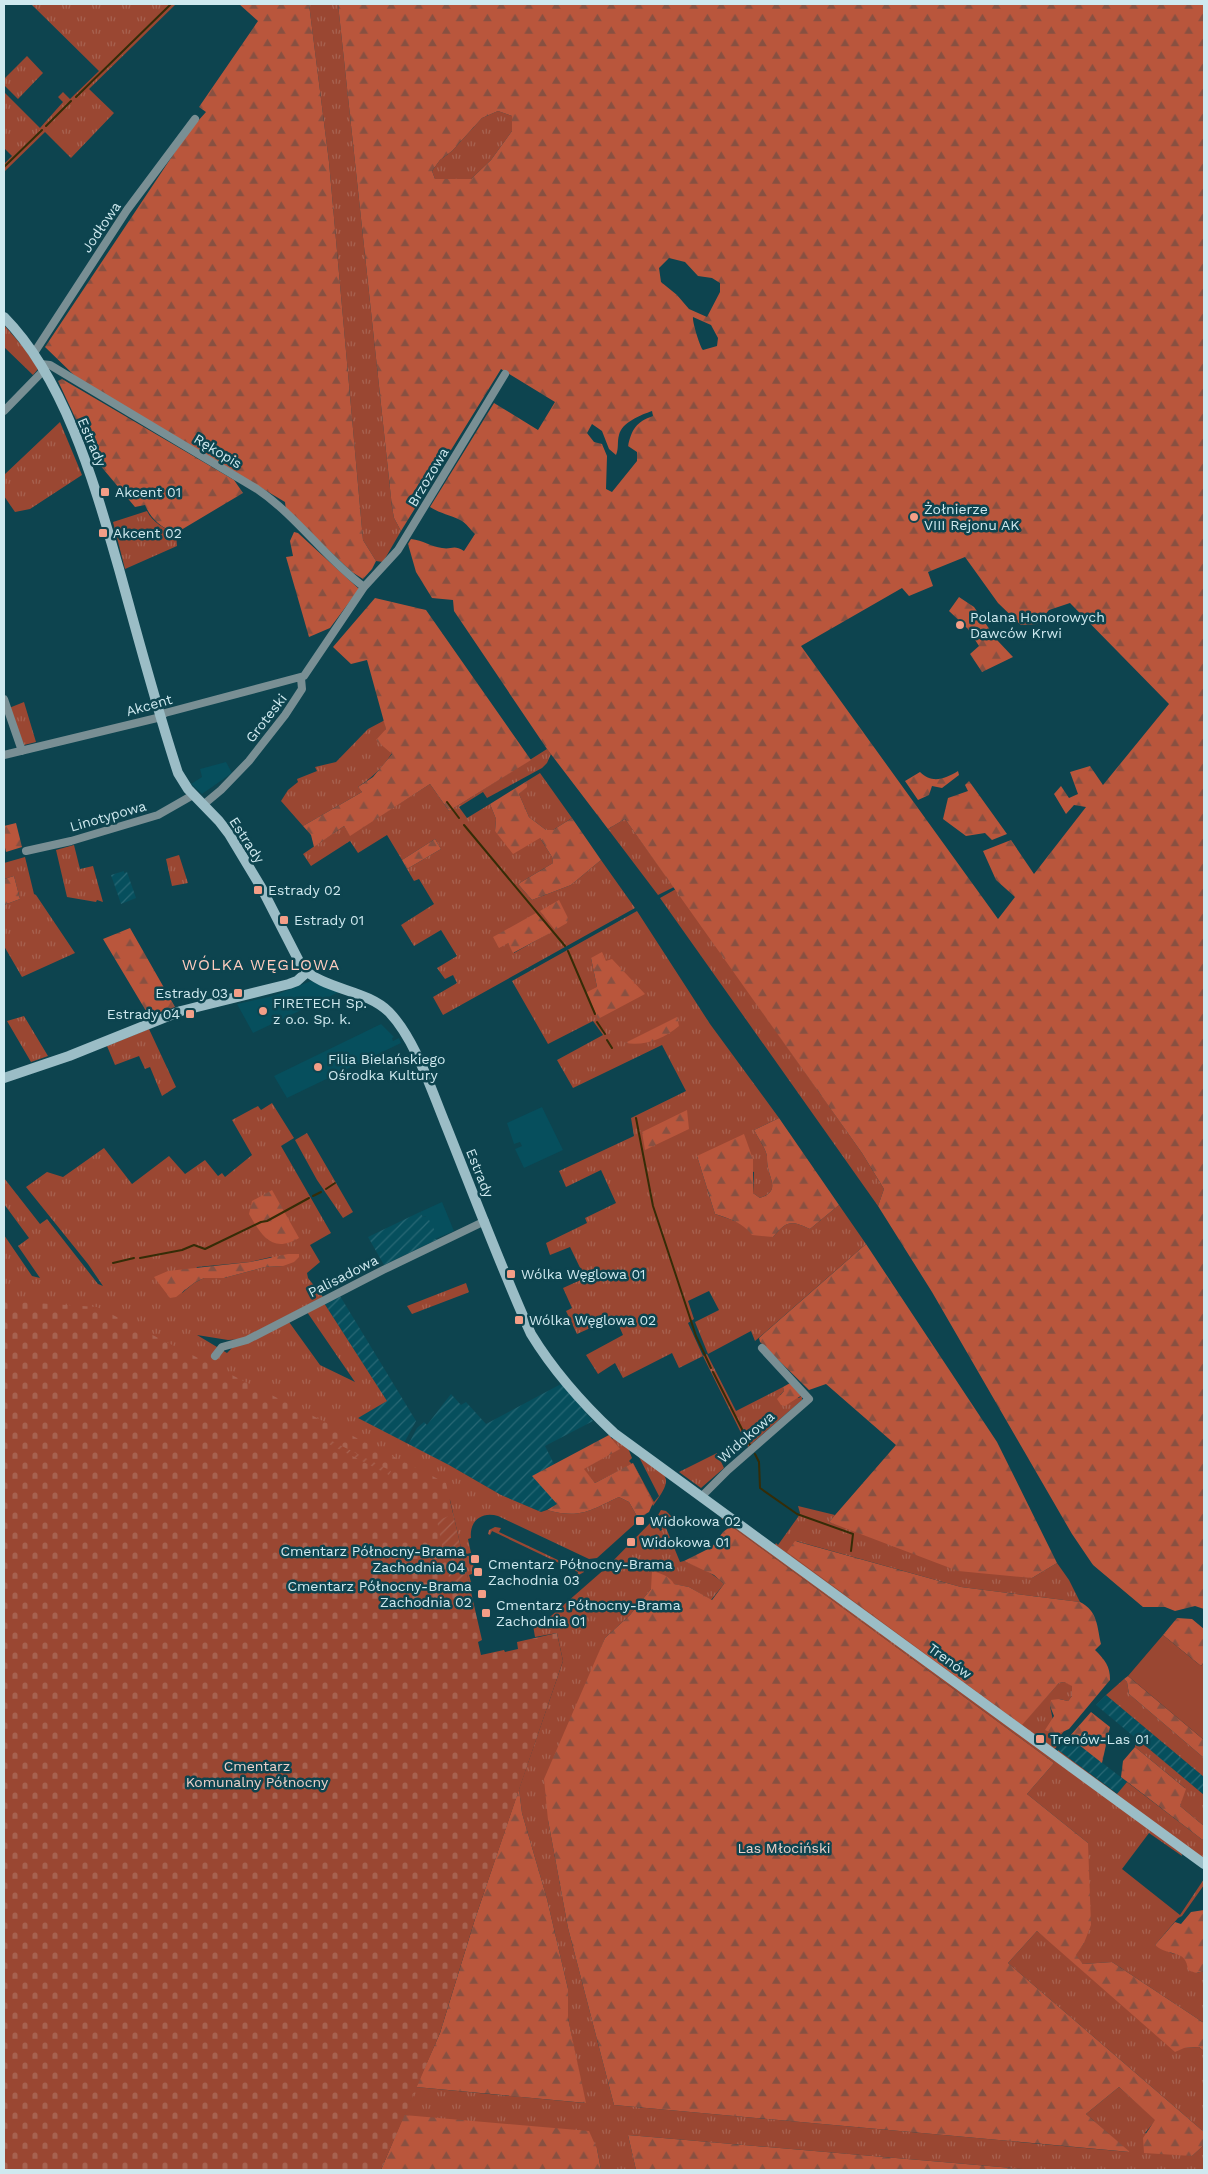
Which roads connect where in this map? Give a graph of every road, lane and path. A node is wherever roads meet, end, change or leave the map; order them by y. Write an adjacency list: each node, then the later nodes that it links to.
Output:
1 (195, 119): 3 (street, Jodłowa)
2 (4, 317): 3 (main road, Estrady)
3 (34, 353): 4 (main road, Estrady)
4 (42, 367): 6 (street); 7 (street, Rękopis); 10 (main road, Estrady)
5 (505, 374): 7 (street, Brzozowa)
6 (4, 411)
7 (364, 587): 8 (street, Groteski)
8 (301, 678): 10 (street, Akcent); 14 (street, Groteski)
9 (4, 699): 11 (street)
10 (161, 715): 11 (street, Akcent); 13 (main road, Estrady)
11 (22, 751): 12 (street, Akcent)
12 (4, 755)
13 (193, 794): 14 (main road, Estrady); 15 (street, Linotypowa)
14 (203, 805): 16 (main road, Estrady)
15 (26, 851)
16 (307, 972): 17 (main road); 18 (main road, Estrady)
17 (4, 1078)
18 (485, 1222): 20 (street, Palisadowa); 21 (main road, Estrady)
19 (762, 1348): 22 (street, Widokowa)
20 (215, 1356)
21 (679, 1480): 22 (main road, Trenów)
22 (702, 1496): 23 (main road, Trenów)
23 (1204, 1864)

